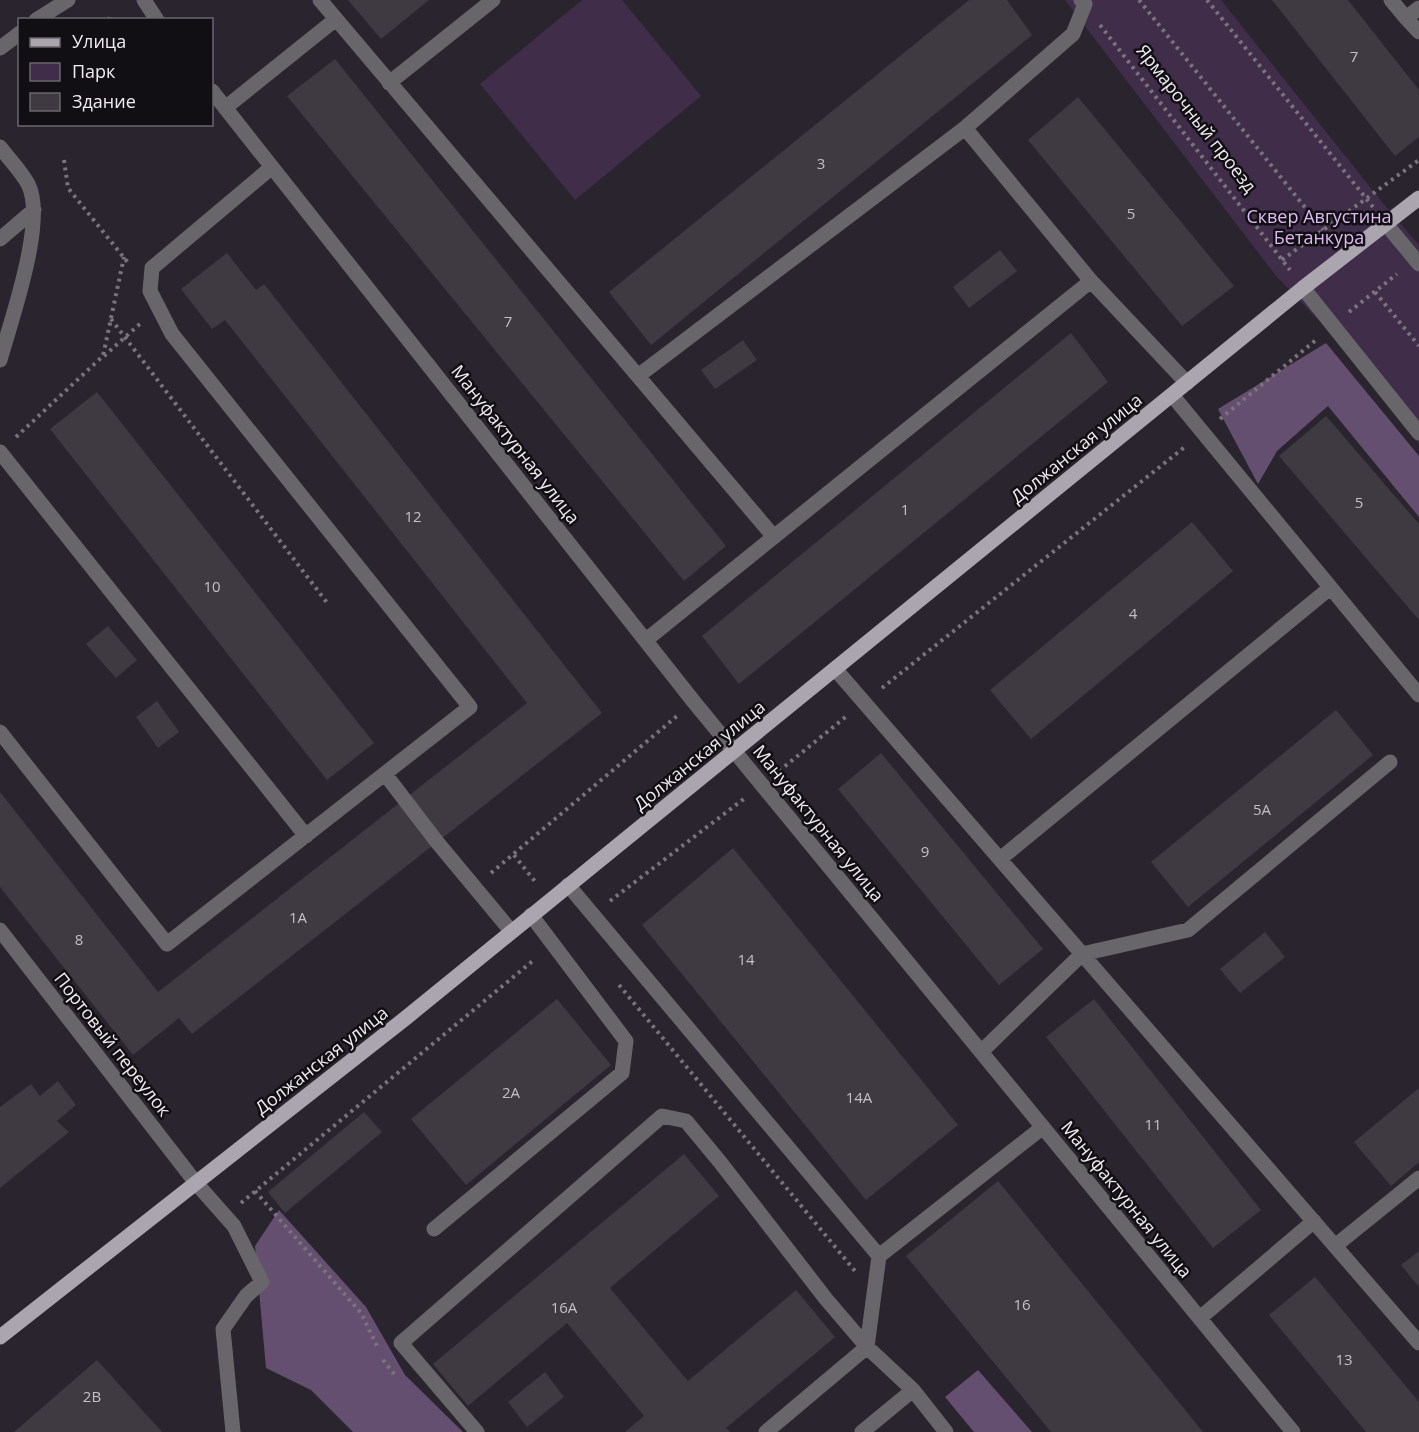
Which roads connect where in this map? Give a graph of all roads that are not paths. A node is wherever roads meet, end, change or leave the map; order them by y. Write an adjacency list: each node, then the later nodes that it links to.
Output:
1 (144, 0): 9 (street)
2 (320, 0): 11 (street)
3 (493, 0): 15 (street)
4 (1391, 0): 10 (street)
5 (64, 1): 8 (street)
6 (1083, 2): 18 (street)
7 (1419, 8): 10 (street)
8 (39, 18)
9 (156, 18)
10 (1406, 18): 12 (street)
11 (336, 19): 15 (street); 17 (street)
12 (1419, 32)
13 (18, 34): 14 (street)
14 (0, 48)
15 (389, 83): 29 (street)
16 (213, 92): 17 (street, Мануфактурная улица)
17 (225, 108): 20 (street, Мануфактурная улица)
18 (965, 128): 26 (street); 29 (street)
19 (0, 147): 22 (street)
20 (272, 167): 36 (street, Мануфактурная улица); 42 (street)
21 (1419, 198): 23 (main road, Должанская улица)
22 (34, 210): 24 (street); 28 (street)
23 (1386, 224): 25 (street); 27 (main road, Должанская улица)
24 (0, 239)
25 (1419, 264)
26 (1091, 281): 30 (street); 34 (street)
27 (1303, 288): 30 (main road, Должанская улица); 32 (street)
28 (0, 360)
29 (638, 376): 34 (street)
30 (1187, 382): 31 (main road, Должанская улица)
31 (1172, 395): 35 (street); 37 (main road, Должанская улица)
32 (1419, 433)
33 (0, 452): 43 (street)
34 (774, 537): 36 (street)
35 (1330, 588): 38 (street); 44 (street)
36 (646, 640): 40 (street, Мануфактурная улица)
37 (836, 669): 40 (main road, Должанская улица); 44 (street)
38 (1418, 692)
39 (0, 732): 43 (street)
40 (735, 751): 45 (main road, Должанская улица); 50 (street, Мануфактурная улица)
41 (1390, 762): 49 (street)
42 (385, 774): 43 (street); 48 (street)
43 (306, 836)
44 (1000, 859): 49 (street)
45 (568, 885): 46 (main road, Должанская улица); 57 (street)
46 (531, 915): 48 (main road, Должанская улица); 55 (street)
47 (0, 930): 53 (street, Портовый переулок)
48 (511, 931): 53 (main road, Должанская улица)
49 (1082, 954): 50 (street); 54 (street)
50 (981, 1052): 51 (street, Мануфактурная улица)
51 (1043, 1127): 57 (street); 58 (street, Мануфактурная улица)
52 (1419, 1178): 56 (street)
53 (196, 1183): 59 (main road, Должанская улица); 63 (street, Портовый переулок)
54 (1314, 1221): 56 (street); 58 (street)
55 (434, 1229)
56 (1335, 1246): 60 (street)
57 (879, 1256): 61 (street)
58 (1200, 1318): 68 (street, Мануфактурная улица)
59 (0, 1337)
60 (1419, 1343)
61 (867, 1347): 62 (street); 64 (street); 65 (street)
62 (913, 1390): 66 (street); 67 (street)
63 (233, 1432)
64 (477, 1432)
65 (766, 1432)
66 (862, 1432)
67 (946, 1432)
68 (1293, 1432)

